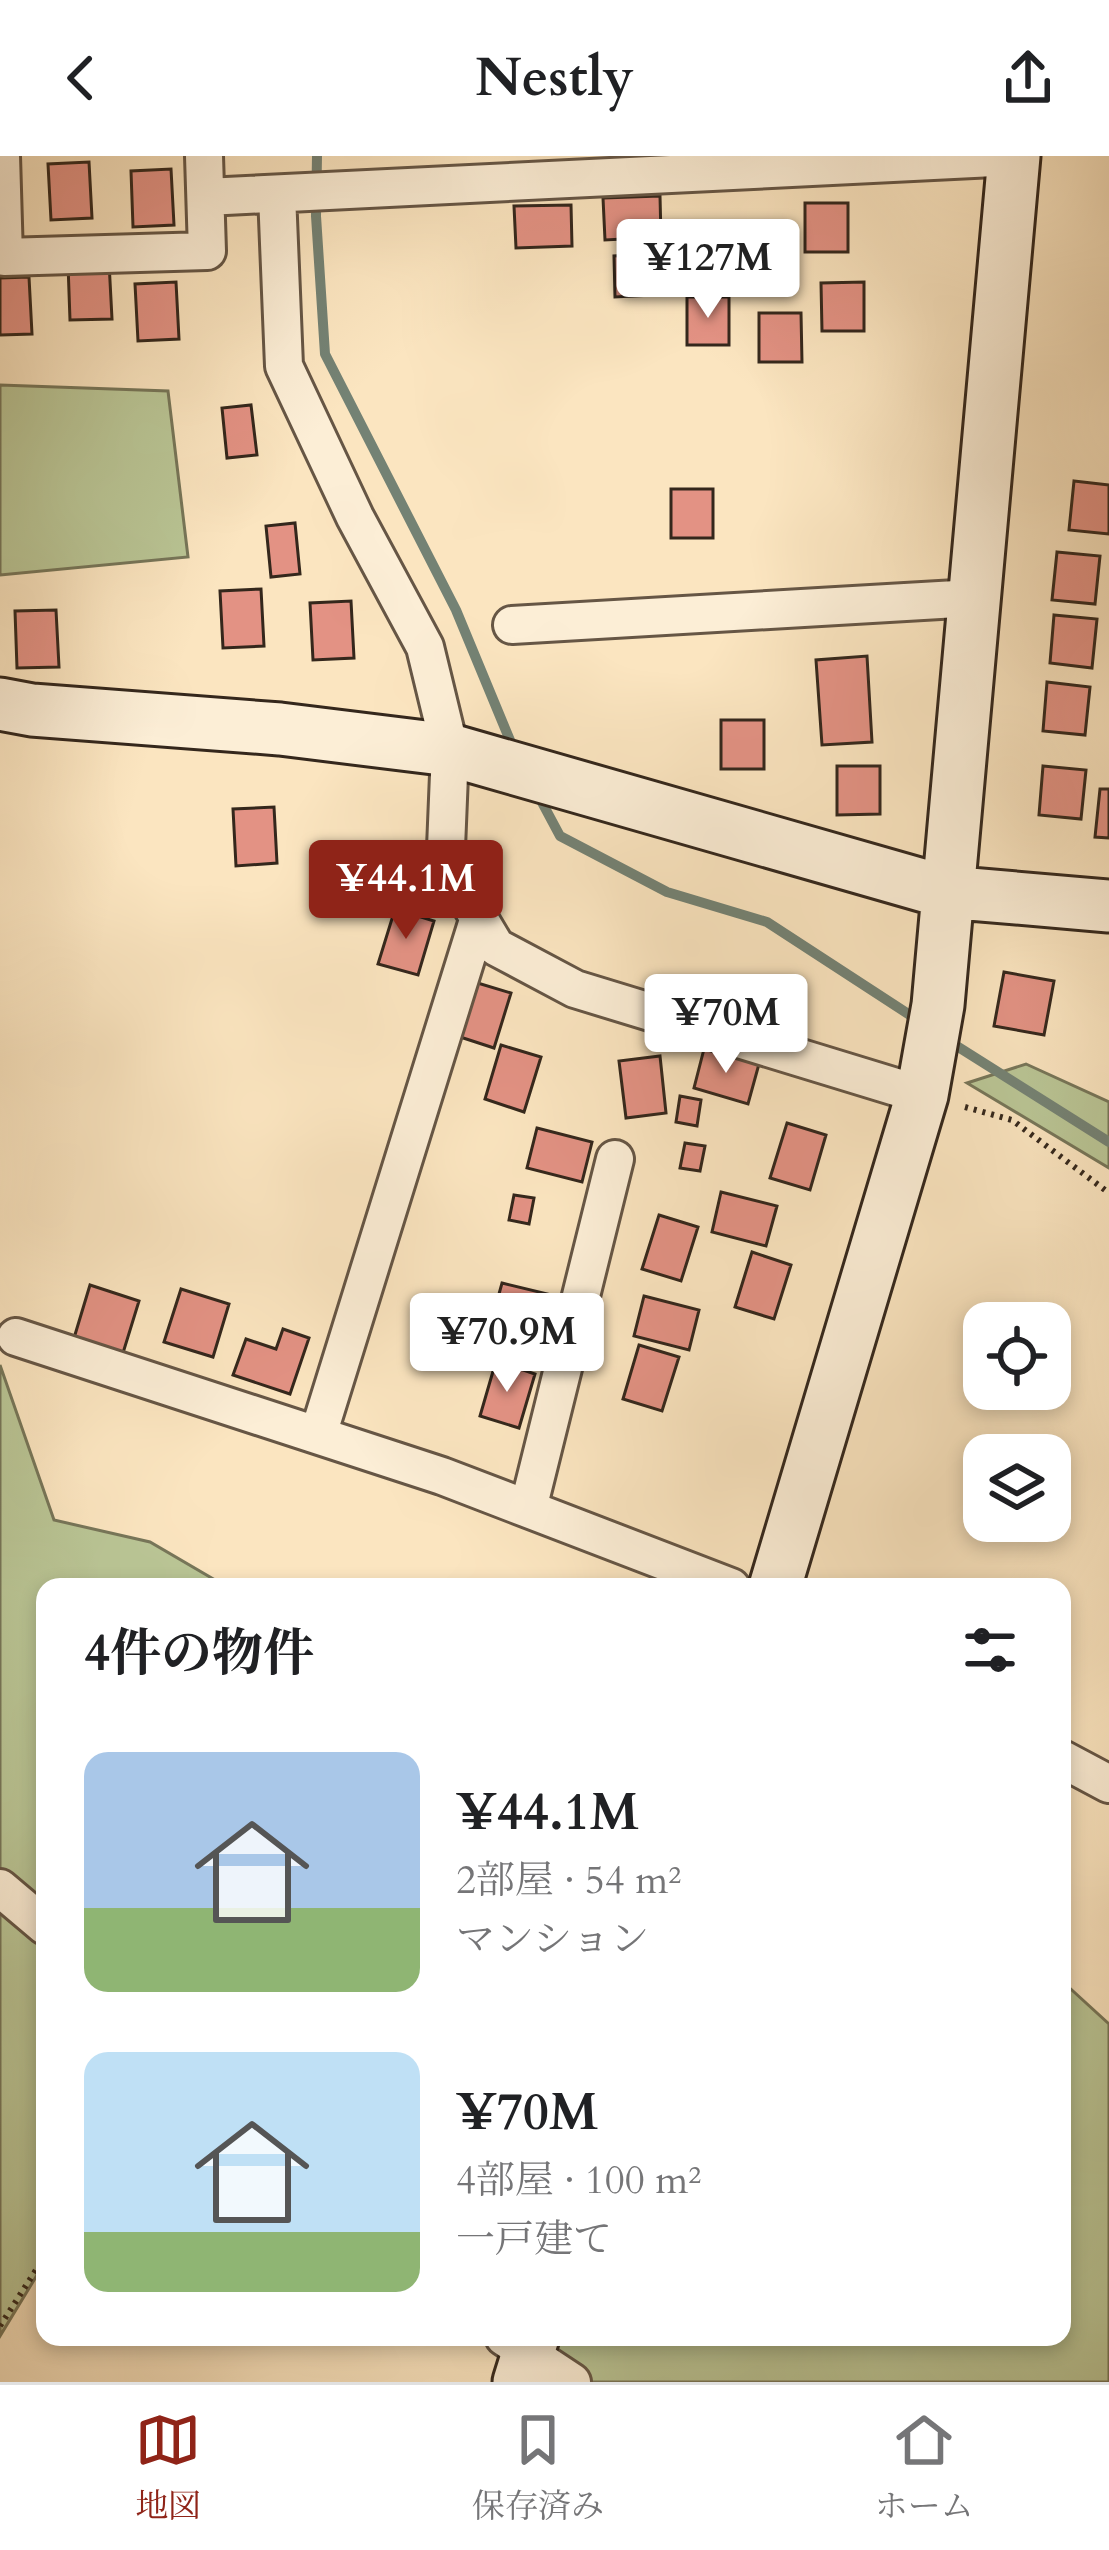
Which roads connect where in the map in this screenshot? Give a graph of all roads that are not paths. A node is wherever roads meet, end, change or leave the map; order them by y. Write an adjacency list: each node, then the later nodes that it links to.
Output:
1 (1, 156): 5 (street)
2 (204, 156): 5 (street)
3 (1014, 157): 4 (street); 6 (street)
4 (284, 194): 5 (street); 9 (street)
5 (206, 197)
6 (974, 598): 7 (street); 10 (street)
7 (512, 625)
8 (0, 704): 9 (street)
9 (473, 757): 10 (street); 12 (street)
10 (946, 892): 11 (street); 13 (street)
11 (1109, 906)
12 (478, 917): 13 (street); 16 (street)
13 (926, 1076): 19 (street)
14 (615, 1159): 17 (street)
15 (16, 1337): 16 (street)
16 (318, 1435): 17 (street)
17 (528, 1509): 18 (street)
18 (707, 1578)
19 (778, 1578)
20 (1071, 1764): 21 (street)
21 (1109, 1784)
22 (0, 1888): 23 (street)
23 (36, 1918)
24 (521, 2352): 25 (street)
25 (572, 2382)

